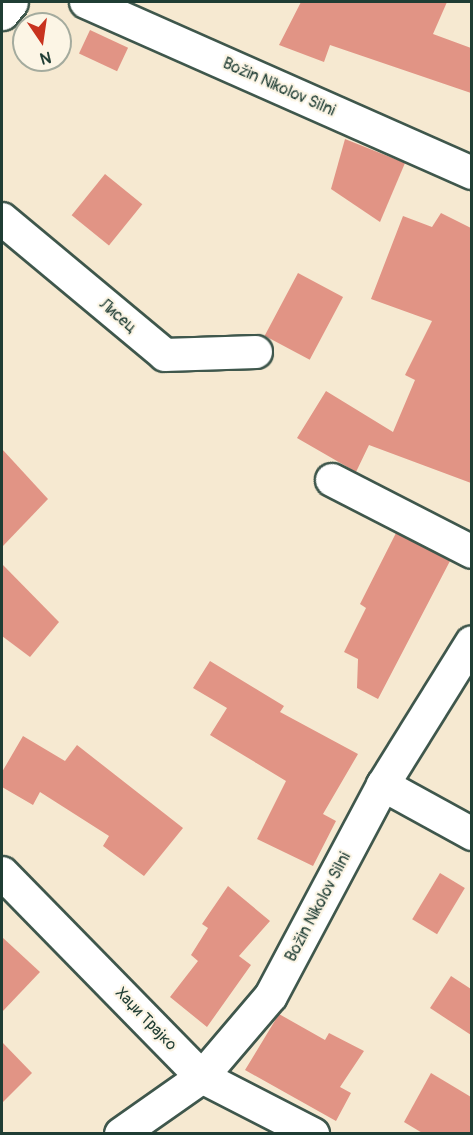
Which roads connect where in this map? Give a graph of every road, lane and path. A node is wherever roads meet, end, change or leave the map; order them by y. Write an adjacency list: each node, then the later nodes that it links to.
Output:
1 (11, 2): 3 (street)
2 (86, 2): 4 (street, Božin Nikolov Silni)
3 (2, 13)
4 (471, 173)
5 (2, 219): 6 (street, Лисец)
6 (256, 352)
7 (332, 480): 8 (street)
8 (471, 552)
9 (471, 642): 10 (street, Božin Nikolov Silni)
10 (383, 785): 11 (street); 13 (street, Božin Nikolov Silni)
11 (471, 834)
12 (2, 873): 13 (street, Хаџи Трајко)
13 (202, 1077): 14 (street, Božin Nikolov Silni); 15 (street, Хаџи Трајко)
14 (121, 1134)
15 (313, 1134)

